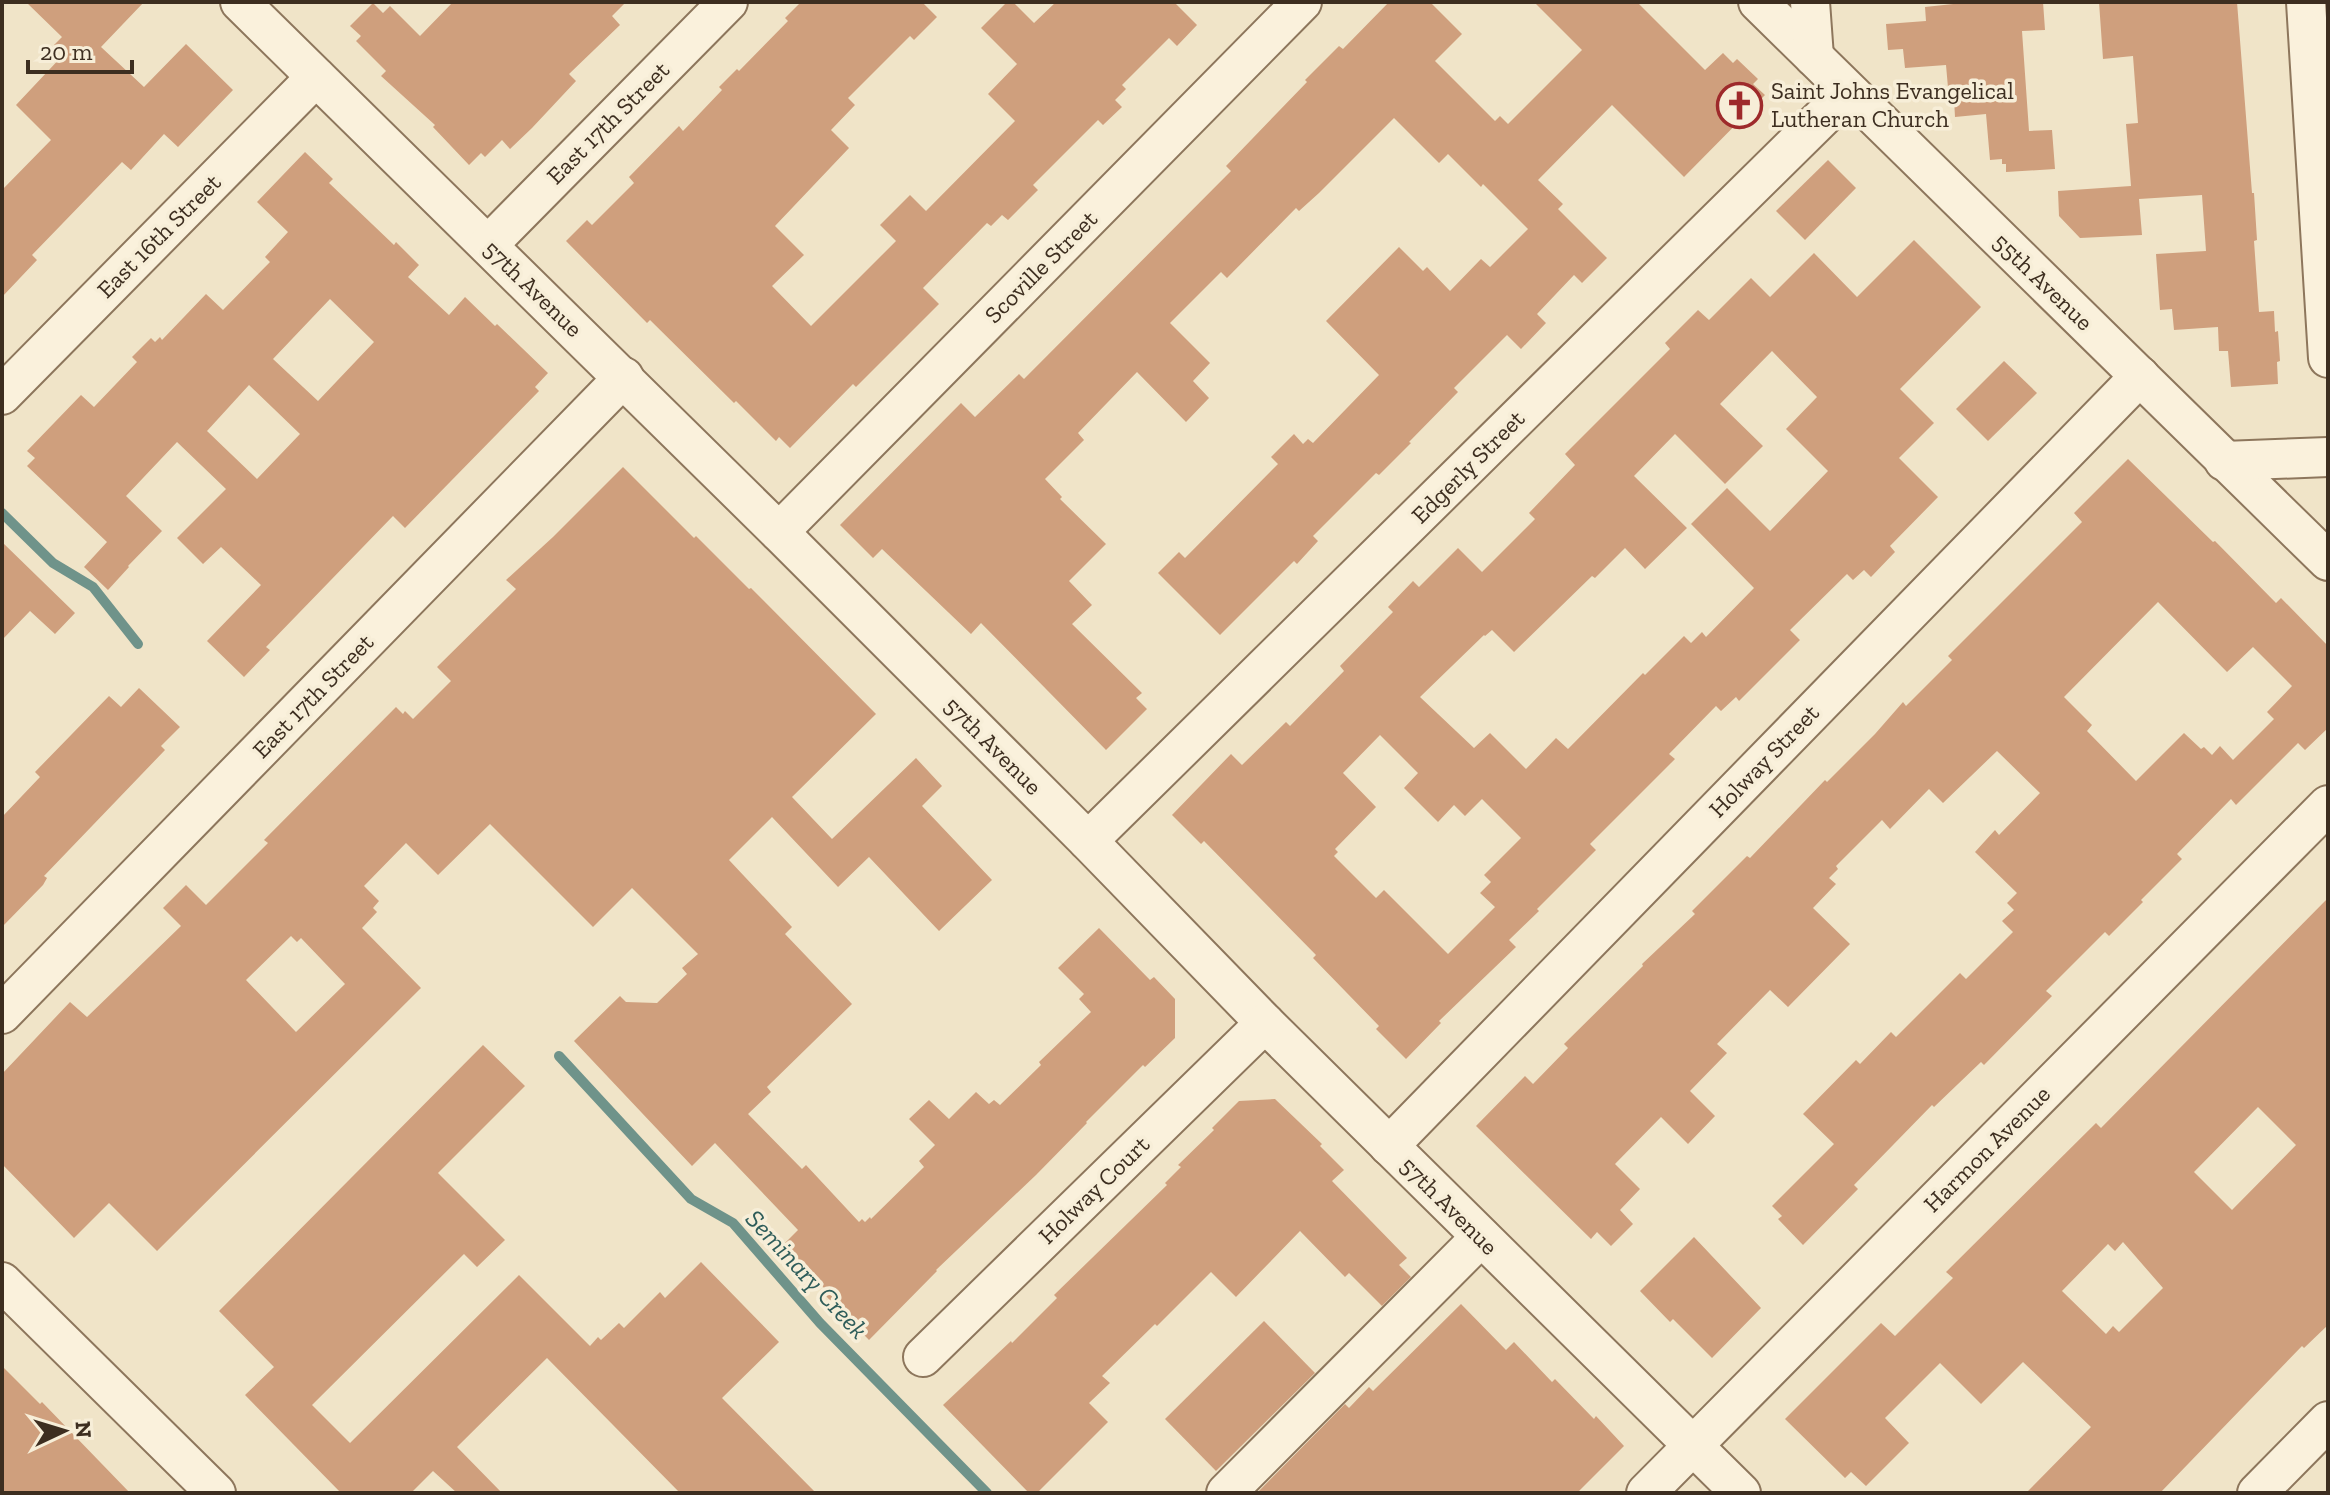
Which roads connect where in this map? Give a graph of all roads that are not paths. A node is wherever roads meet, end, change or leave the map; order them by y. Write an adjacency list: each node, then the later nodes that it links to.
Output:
1 (240, 2): 8 (street, 57th Avenue)
2 (728, 2): 10 (street, East 17th Street)
3 (1302, 2): 17 (street, Scoville Street)
4 (1758, 2): 7 (street, 55th Avenue)
5 (1810, 2): 7 (street)
6 (2306, 2): 11 (street)
7 (1814, 57): 9 (street, 55th Avenue)
8 (316, 77): 10 (street, 57th Avenue); 14 (street, East 16th Street)
9 (1848, 92): 12 (street, 55th Avenue); 20 (street, Edgerly Street)
10 (488, 245): 13 (street, 57th Avenue)
11 (2328, 358)
12 (2140, 376): 16 (street, 55th Avenue); 23 (street, Holway Street)
13 (624, 377): 17 (street, 57th Avenue); 21 (street, East 17th Street)
14 (2, 395)
15 (2328, 457): 16 (street)
16 (2224, 461): 18 (street, 55th Avenue)
17 (779, 532): 20 (street, 57th Avenue)
18 (2328, 561)
19 (2328, 805): 28 (street, Harmon Avenue)
20 (1088, 841): 22 (street, 57th Avenue)
21 (2, 1014)
22 (1265, 1023): 23 (street, 57th Avenue); 26 (street, Holway Court)
23 (1389, 1146): 24 (street, 57th Avenue)
24 (1481, 1237): 28 (street, 57th Avenue); 30 (street)
25 (2, 1282): 29 (street)
26 (923, 1357)
27 (2328, 1421): 33 (street)
28 (1692, 1446): 31 (street, Harmon Avenue); 32 (street, 57th Avenue)
29 (216, 1493)
30 (1226, 1493)
31 (1646, 1493)
32 (1741, 1493)
33 (2257, 1493)

